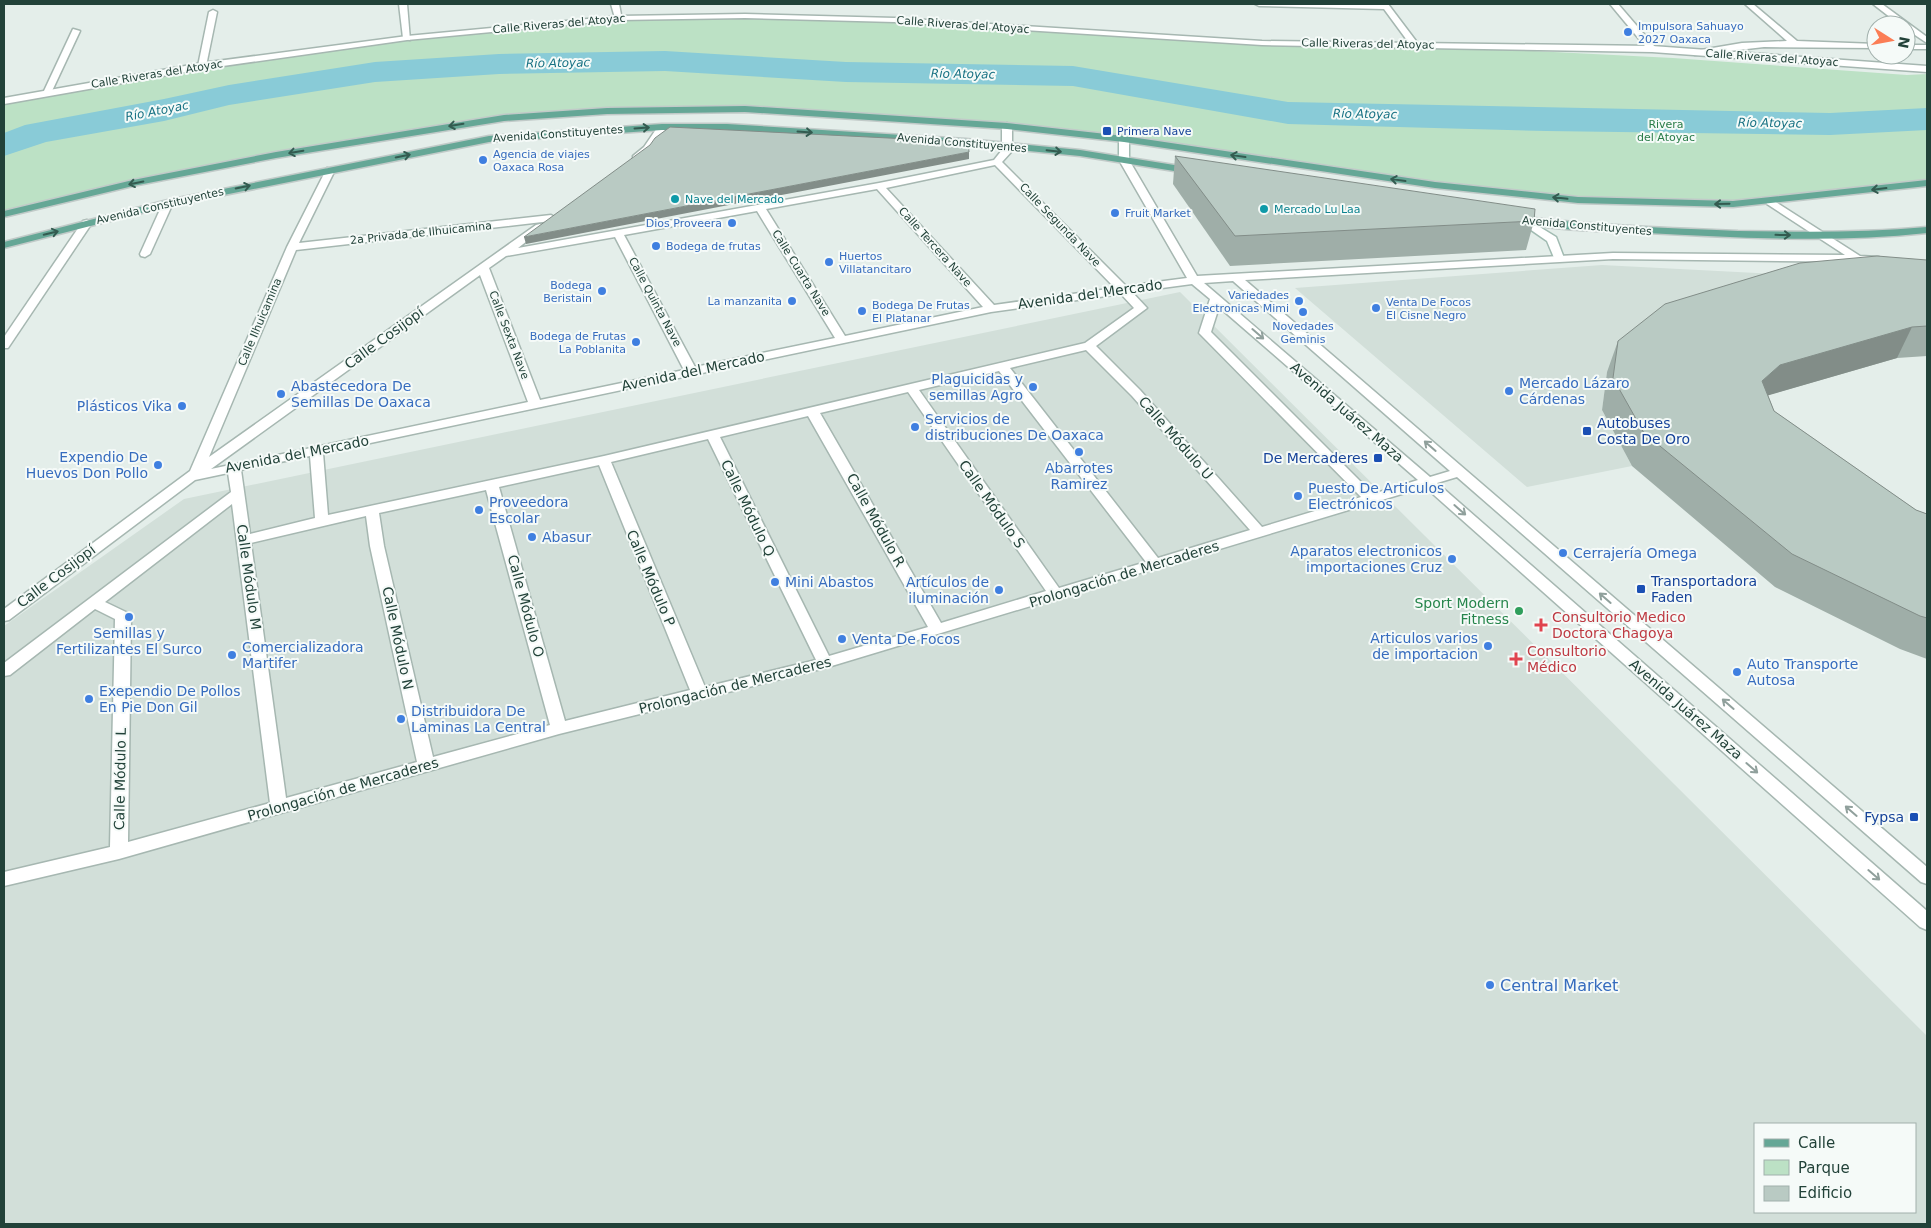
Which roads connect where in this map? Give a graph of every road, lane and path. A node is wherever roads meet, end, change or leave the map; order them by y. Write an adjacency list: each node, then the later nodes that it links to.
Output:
1 (404, 4): 11 (street)
2 (615, 4): 9 (street)
3 (1259, 4): 7 (street)
4 (1614, 4): 16 (street)
5 (1749, 4): 13 (street)
6 (1877, 4): 12 (street)
7 (1385, 5): 14 (street)
8 (213, 12): 18 (street)
9 (619, 18): 11 (street, Calle Riveras del Atoyac); 14 (street, Calle Riveras del Atoyac)
10 (76, 31): 20 (street)
11 (407, 38): 18 (street, Calle Riveras del Atoyac)
12 (1927, 41)
13 (1795, 44): 15 (street); 17 (street)
14 (1415, 45): 16 (street, Calle Riveras del Atoyac)
15 (1866, 46)
16 (1652, 49): 17 (street, Calle Riveras del Atoyac)
17 (1698, 53): 19 (street, Calle Riveras del Atoyac)
18 (202, 66): 20 (street, Calle Riveras del Atoyac)
19 (1927, 69)
20 (48, 91): 21 (street, Calle Riveras del Atoyac)
21 (4, 101)
22 (1007, 126): 24 (main road, Avenida Constituyentes); 25 (street); 36 (main road, Avenida Constituyentes, one-way to 36)
23 (662, 127): 25 (main road, Avenida Constituyentes, one-way to 25); 28 (street); 29 (main road, Avenida Constituyentes, one-way to 23)
24 (1124, 139): 26 (street); 34 (main road, Avenida Constituyentes, one-way to 24)
25 (1007, 146): 26 (main road, Avenida Constituyentes, one-way to 26); 27 (street)
26 (1124, 160): 30 (main road, Avenida Constituyentes); 53 (street)
27 (997, 162): 32 (street); 54 (street, Calle Segunda Nave)
28 (623, 167)
29 (330, 170): 33 (main road, Avenida Constituyentes, one-way to 29); 45 (street, Calle Ilhuicamina)
30 (1202, 172)
31 (1927, 183): 34 (main road, Avenida Constituyentes, one-way to 34)
32 (879, 186): 35 (street); 56 (street, Calle Tercera Nave)
33 (168, 202): 40 (main road, Avenida Constituyentes); 46 (street)
34 (1771, 202): 43 (street)
35 (759, 206): 42 (street); 57 (street, Calle Cuarta Nave)
36 (4, 214)
37 (555, 216): 45 (street, 2a Privada de Ilhuicamina); 47 (street, Calle Cosijopí)
38 (1507, 218): 39 (main road, Avenida Constituyentes)
39 (1525, 221): 43 (main road, Avenida Constituyentes, one-way to 43); 48 (street)
40 (87, 223): 44 (main road, Avenida Constituyentes, one-way to 40); 58 (street)
41 (1927, 230): 43 (main road, Avenida Constituyentes)
42 (618, 233): 47 (street); 61 (street, Calle Quinta Nave)
43 (1824, 236): 49 (street)
44 (4, 245)
45 (292, 247): 70 (street, Calle Ilhuicamina)
46 (145, 254)
47 (503, 254): 51 (street, Calle Cosijopí)
48 (1559, 258): 49 (street, Avenida del Mercado); 52 (street, Avenida del Mercado)
49 (1856, 258): 50 (street, Avenida del Mercado)
50 (1882, 259)
51 (483, 267): 63 (street, Calle Sexta Nave); 70 (street, Calle Cosijopí)
52 (1235, 277): 53 (street, Avenida del Mercado); 69 (street, Avenida Juárez Maza, one-way to 52)
53 (1194, 280): 54 (street, Avenida del Mercado); 55 (street, Avenida Juárez Maza)
54 (1122, 289): 56 (street, Avenida del Mercado); 59 (street, Calle Segunda Nave)
55 (1216, 297): 71 (street, Avenida Juárez Maza, one-way to 71); 74 (street)
56 (991, 308): 57 (street, Avenida del Mercado)
57 (842, 340): 61 (street, Avenida del Mercado)
58 (4, 345)
59 (1089, 346): 60 (street); 77 (street, Calle Módulo U)
60 (1004, 368): 62 (street); 79 (street)
61 (691, 371): 63 (street, Avenida del Mercado)
62 (912, 389): 64 (street); 80 (street, Calle Módulo S)
63 (534, 404): 66 (street, Avenida del Mercado)
64 (812, 411): 65 (street); 83 (street, Calle Módulo R)
65 (712, 434): 67 (street); 84 (street, Calle Módulo Q)
66 (316, 450): 68 (street, Avenida del Mercado); 76 (street)
67 (604, 460): 72 (street); 86 (street, Calle Módulo P)
68 (234, 466): 70 (street, Avenida del Mercado); 73 (street, Calle Módulo M)
69 (1460, 472): 71 (street, Prolongación de Mercaderes); 91 (street, Avenida Juárez Maza, one-way to 69)
70 (194, 476): 82 (street, Calle Cosijopí)
71 (1428, 482): 74 (street, Prolongación de Mercaderes); 93 (street, Avenida Juárez Maza, one-way to 93)
72 (491, 484): 75 (street); 87 (street, Calle Módulo O)
73 (238, 493): 78 (street, Calle Módulo M); 81 (street)
74 (1369, 498): 77 (street, Prolongación de Mercaderes)
75 (372, 510): 76 (street); 88 (street, Calle Módulo N)
76 (322, 521): 78 (street)
77 (1260, 534): 79 (street, Prolongación de Mercaderes)
78 (244, 540): 89 (street, Calle Módulo M)
79 (1156, 565): 80 (street, Prolongación de Mercaderes)
80 (1056, 594): 83 (street, Prolongación de Mercaderes)
81 (94, 602): 85 (street); 90 (street, Calle Módulo L)
82 (4, 616)
83 (938, 630): 84 (street, Prolongación de Mercaderes)
84 (825, 663): 86 (street, Prolongación de Mercaderes)
85 (4, 671)
86 (700, 695): 87 (street, Prolongación de Mercaderes)
87 (559, 728): 88 (street, Prolongación de Mercaderes)
88 (426, 765): 89 (street, Prolongación de Mercaderes)
89 (279, 807): 90 (street, Prolongación de Mercaderes)
90 (119, 852): 92 (street, Prolongación de Mercaderes)
91 (1927, 877)
92 (4, 879)
93 (1927, 922)

